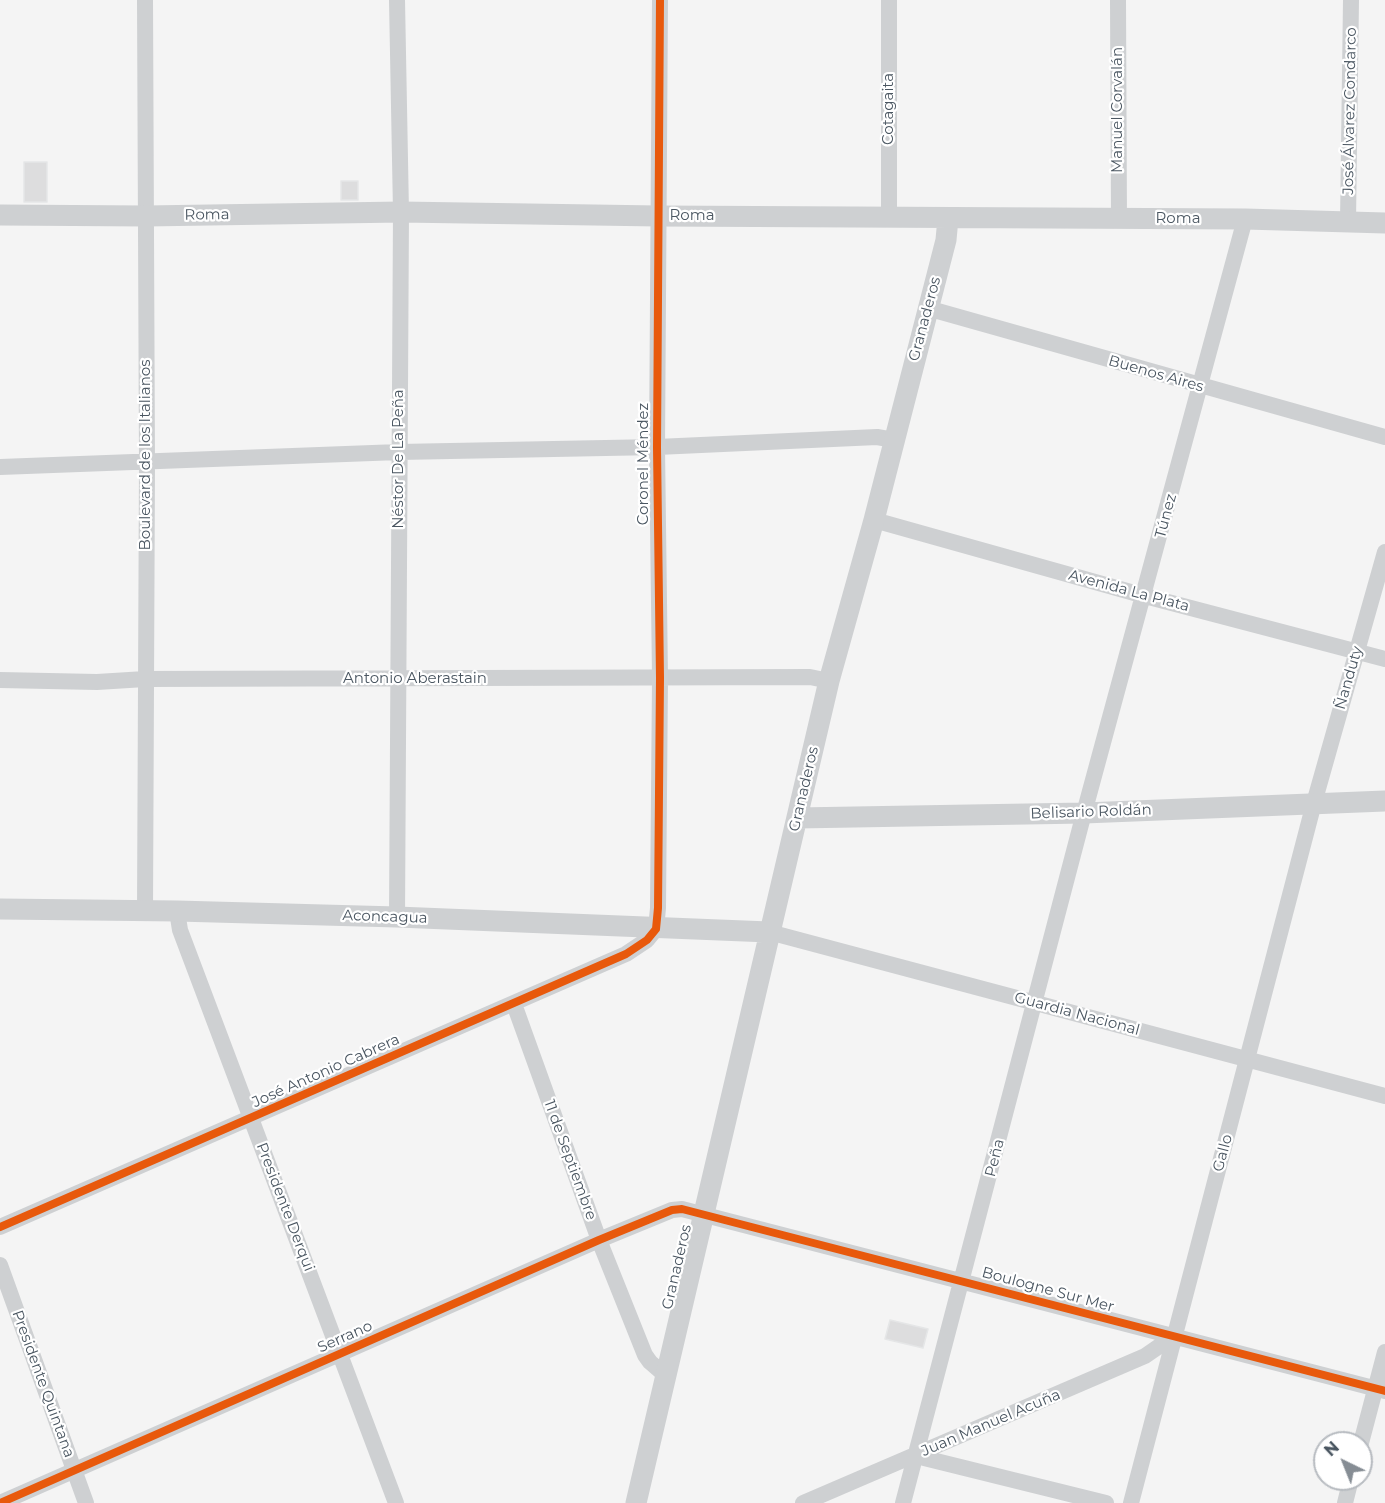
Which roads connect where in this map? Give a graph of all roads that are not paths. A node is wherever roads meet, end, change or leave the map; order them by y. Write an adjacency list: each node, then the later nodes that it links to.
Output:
1 (144, 0): 9 (street, Boulevard de los Italianos)
2 (398, 0): 7 (street, Néstor De La Peña)
3 (660, 0): 10 (street, Coronel Méndez)
4 (889, 0): 11 (street, Cotagaita)
5 (1118, 0): 13 (street, Manuel Corvalán)
6 (1351, 0): 15 (street, José Álvarez Condarco)
7 (401, 212): 9 (street, Roma); 10 (street, Roma); 22 (street, Néstor De La Peña)
8 (0, 215): 9 (street, Roma)
9 (146, 216): 23 (street, Boulevard de los Italianos)
10 (658, 216): 11 (street, Roma); 21 (street, Coronel Méndez)
11 (889, 218): 12 (street, Roma)
12 (948, 218): 13 (street, Roma); 17 (street, Granaderos)
13 (1119, 219): 14 (street, Roma)
14 (1245, 219): 15 (street, Roma); 18 (street, Túnez)
15 (1348, 222): 16 (street, Roma)
16 (1385, 223)
17 (927, 308): 18 (street, Buenos Aires); 20 (street, Granaderos)
18 (1201, 387): 19 (street, Buenos Aires); 27 (street, Túnez)
19 (1385, 437)
20 (894, 440): 21 (street); 25 (street, Granaderos)
21 (657, 447): 22 (street); 30 (street, Coronel Méndez)
22 (399, 452): 23 (street); 32 (street, Néstor De La Peña)
23 (147, 463): 24 (street); 31 (street, Boulevard de los Italianos)
24 (0, 467)
25 (874, 520): 27 (street, Avenida La Plata); 34 (street, Granaderos)
26 (1385, 552): 28 (street, Ñanduty)
27 (1145, 596): 28 (street, Avenida La Plata); 37 (street, Túnez)
28 (1357, 651): 29 (street, Avenida La Plata); 36 (street, Ñanduty)
29 (1385, 659)
30 (660, 678): 32 (street, Antonio Aberastain); 34 (street, Antonio Aberastain); 43 (street, Coronel Méndez)
31 (145, 679): 32 (street, Antonio Aberastain); 33 (street, Antonio Aberastain); 40 (street, Boulevard de los Italianos)
32 (399, 679): 42 (street, Néstor De La Peña)
33 (0, 680)
34 (829, 681): 38 (street, Granaderos)
35 (1385, 801): 36 (street, Belisario Roldán)
36 (1314, 803): 37 (street, Belisario Roldán); 47 (street, Gallo)
37 (1084, 813): 38 (street, Belisario Roldán); 45 (street, Peña)
38 (797, 818): 44 (street, Granaderos)
39 (0, 909): 40 (street, Aconcagua)
40 (144, 910): 41 (street, Aconcagua)
41 (177, 911): 42 (street, Aconcagua); 49 (street, Presidente Derqui)
42 (397, 917): 43 (street, Aconcagua)
43 (656, 928): 44 (street, Aconcagua); 46 (street, José Antonio Cabrera)
44 (769, 932): 45 (street, Guardia Nacional); 50 (street, Granaderos)
45 (1034, 1003): 47 (street, Guardia Nacional); 54 (street, Peña)
46 (514, 1004): 49 (street, José Antonio Cabrera); 52 (street, 11 de Septiembre)
47 (1248, 1059): 48 (street, Guardia Nacional); 55 (street, Gallo)
48 (1385, 1096)
49 (252, 1118): 51 (street, José Antonio Cabrera); 57 (street, Presidente Derqui)
50 (703, 1214): 52 (street, Serrano); 54 (street, Boulogne Sur Mer); 58 (street, Granaderos)
51 (0, 1227)
52 (599, 1240): 57 (street, Serrano); 58 (street, 11 de Septiembre)
53 (0, 1265): 62 (street, Presidente Quintana)
54 (963, 1281): 55 (street, Boulogne Sur Mer); 61 (street, Peña)
55 (1174, 1336): 59 (street, Boulogne Sur Mer); 61 (street, Juan Manuel Acuña); 70 (street, Gallo)
56 (1385, 1352): 59 (street)
57 (341, 1354): 62 (street, Serrano); 65 (street, Presidente Derqui)
58 (665, 1375): 66 (street, Granaderos)
59 (1380, 1390): 60 (street)
60 (1365, 1431)
61 (916, 1456): 67 (street, Juan Manuel Acuña); 68 (street, Peña); 69 (street)
62 (74, 1471): 63 (street, Serrano); 64 (street, Presidente Quintana)
63 (0, 1503)
64 (86, 1503)
65 (396, 1503)
66 (636, 1503)
67 (803, 1503)
68 (903, 1503)
69 (1106, 1503)
70 (1131, 1503)

